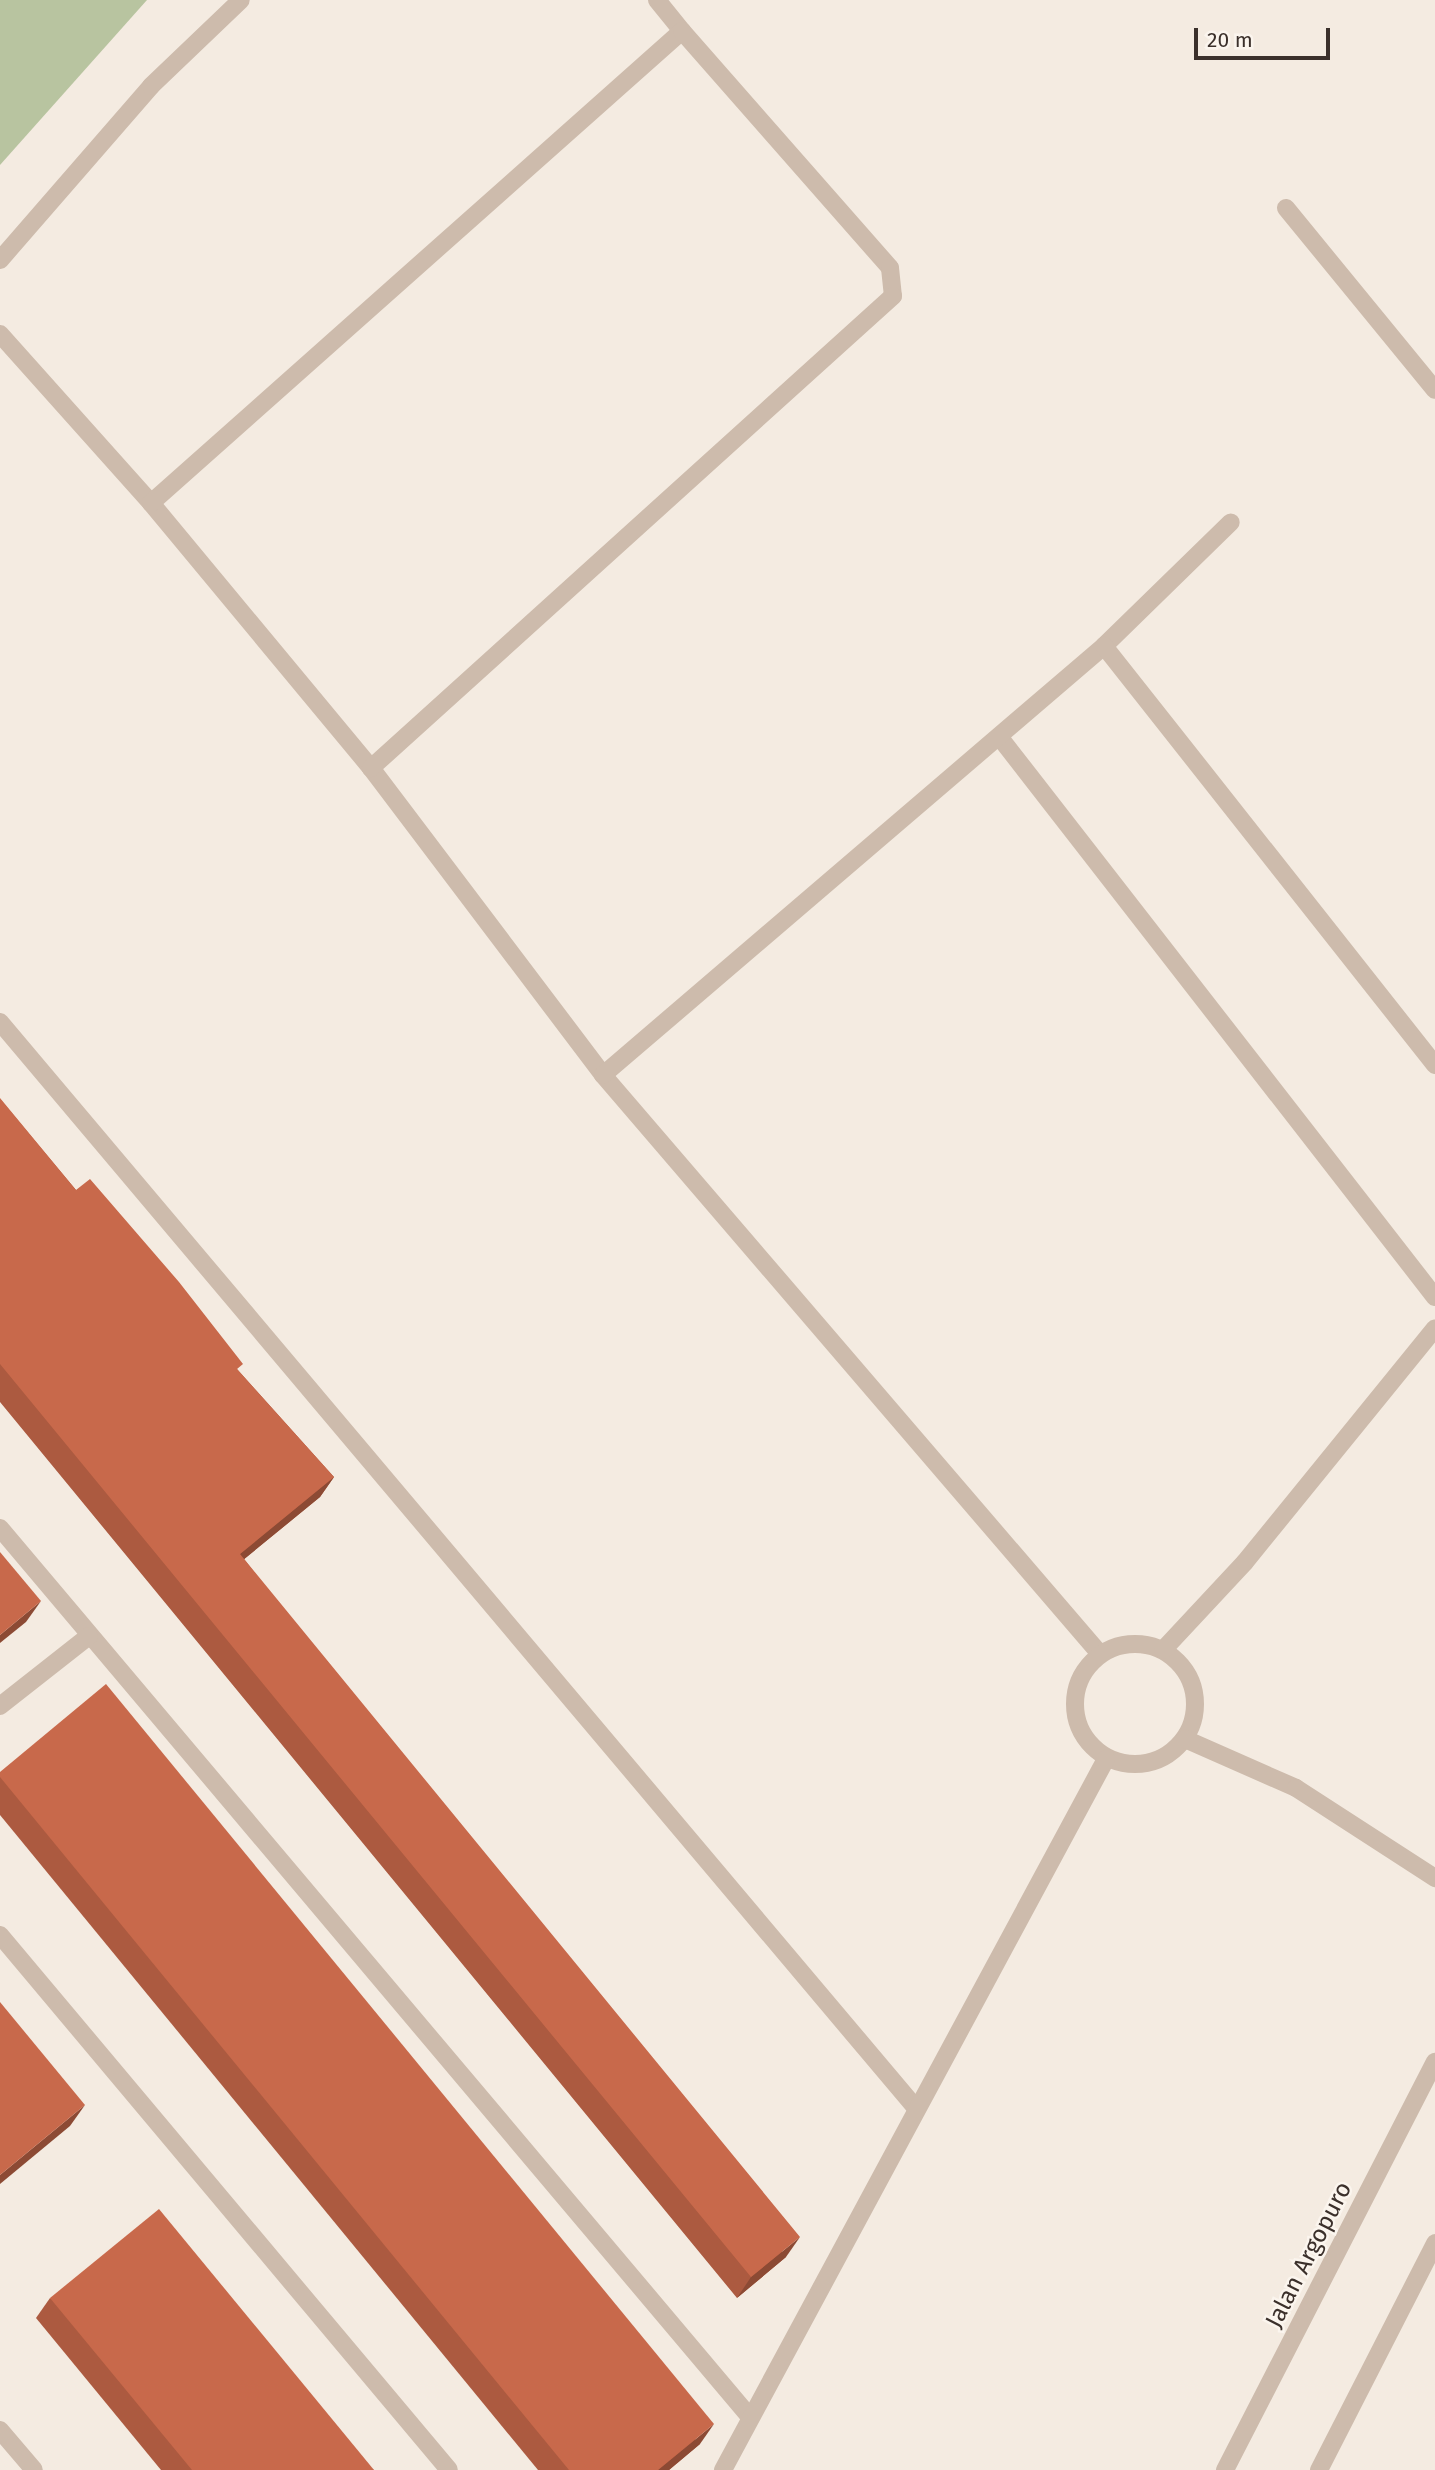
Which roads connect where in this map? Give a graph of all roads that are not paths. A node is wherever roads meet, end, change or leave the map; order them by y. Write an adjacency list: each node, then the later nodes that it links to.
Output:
1 (241, 0): 5 (street)
2 (657, 0): 3 (street)
3 (682, 31): 8 (street); 12 (street)
4 (1286, 208): 7 (street)
5 (0, 260)
6 (0, 334): 8 (street)
7 (1435, 390)
8 (151, 503): 12 (street)
9 (1231, 522): 10 (street)
10 (1104, 646): 11 (street); 14 (street)
11 (1001, 739): 15 (street); 16 (street)
12 (372, 768): 15 (street)
13 (0, 1022): 28 (street)
14 (1435, 1065)
15 (603, 1075): 21 (street)
16 (1435, 1297)
17 (1435, 1328): 20 (street)
18 (0, 1528): 19 (street)
19 (89, 1636): 22 (street); 30 (street)
20 (1163, 1650): 21 (street); 23 (street)
21 (1100, 1654): 24 (street)
22 (0, 1706)
23 (1185, 1740): 24 (street); 25 (street)
24 (1106, 1759): 28 (street)
25 (1435, 1878)
26 (0, 1935): 33 (street)
27 (1435, 2062): 35 (street, Jalan Argopuro)
28 (915, 2107): 30 (street)
29 (1435, 2243): 36 (street)
30 (749, 2416): 34 (street)
31 (0, 2430): 32 (street)
32 (34, 2470)
33 (449, 2470)
34 (723, 2470)
35 (1225, 2470)
36 (1320, 2470)

